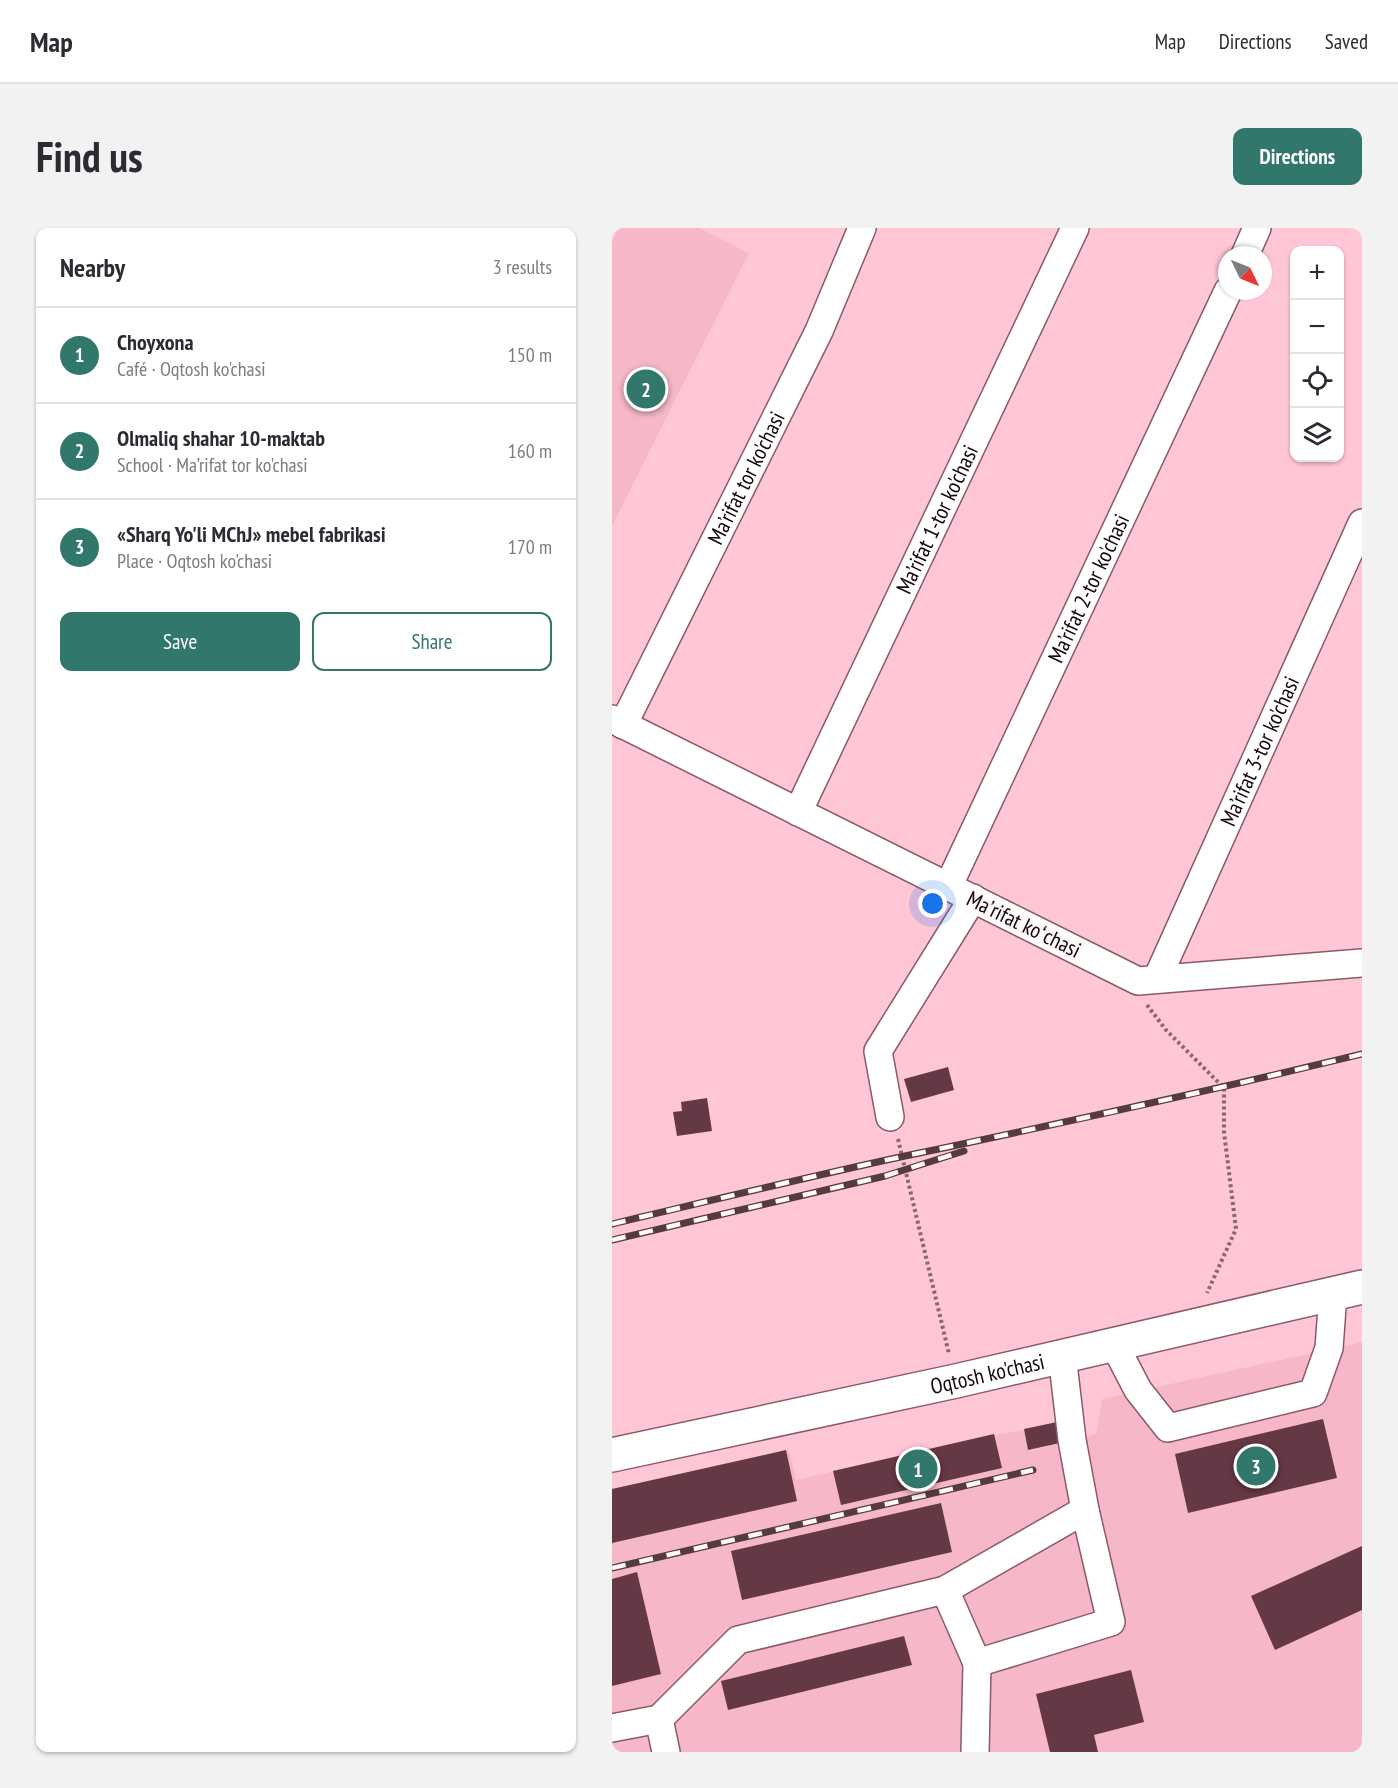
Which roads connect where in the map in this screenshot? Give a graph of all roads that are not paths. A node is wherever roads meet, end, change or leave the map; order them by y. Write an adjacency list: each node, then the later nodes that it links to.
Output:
1 (862, 228): 7 (street, Ma’rifat tor ko'chasi)
2 (1075, 228): 8 (street, Ma’rifat 1-tor ko'chasi)
3 (1257, 228): 4 (street)
4 (1249, 246)
5 (1224, 300): 9 (street, Ma’rifat 2-tor ko'chasi)
6 (1362, 523): 12 (street, Ma’rifat 3-tor ko'chasi)
7 (618, 722): 8 (street, Maʼrifat koʻchasi)
8 (798, 812): 9 (street, Maʼrifat koʻchasi)
9 (948, 887): 10 (street, Maʼrifat koʻchasi)
10 (973, 898): 12 (street, Maʼrifat koʻchasi); 13 (street)
11 (1362, 963): 12 (street)
12 (1147, 980)
13 (890, 1117)
14 (1347, 1291): 15 (main road, Oqtosh ko'chasi); 15 (street)
15 (1114, 1344): 16 (main road, Oqtosh ko'chasi)
16 (1062, 1355): 17 (main road, Oqtosh ko'chasi); 18 (street)
17 (612, 1455)
18 (1085, 1510): 19 (street); 20 (street)
19 (945, 1590): 20 (street); 21 (street)
20 (977, 1663): 24 (street)
21 (659, 1719): 22 (street); 23 (street)
22 (612, 1728)
23 (666, 1752)
24 (975, 1752)

